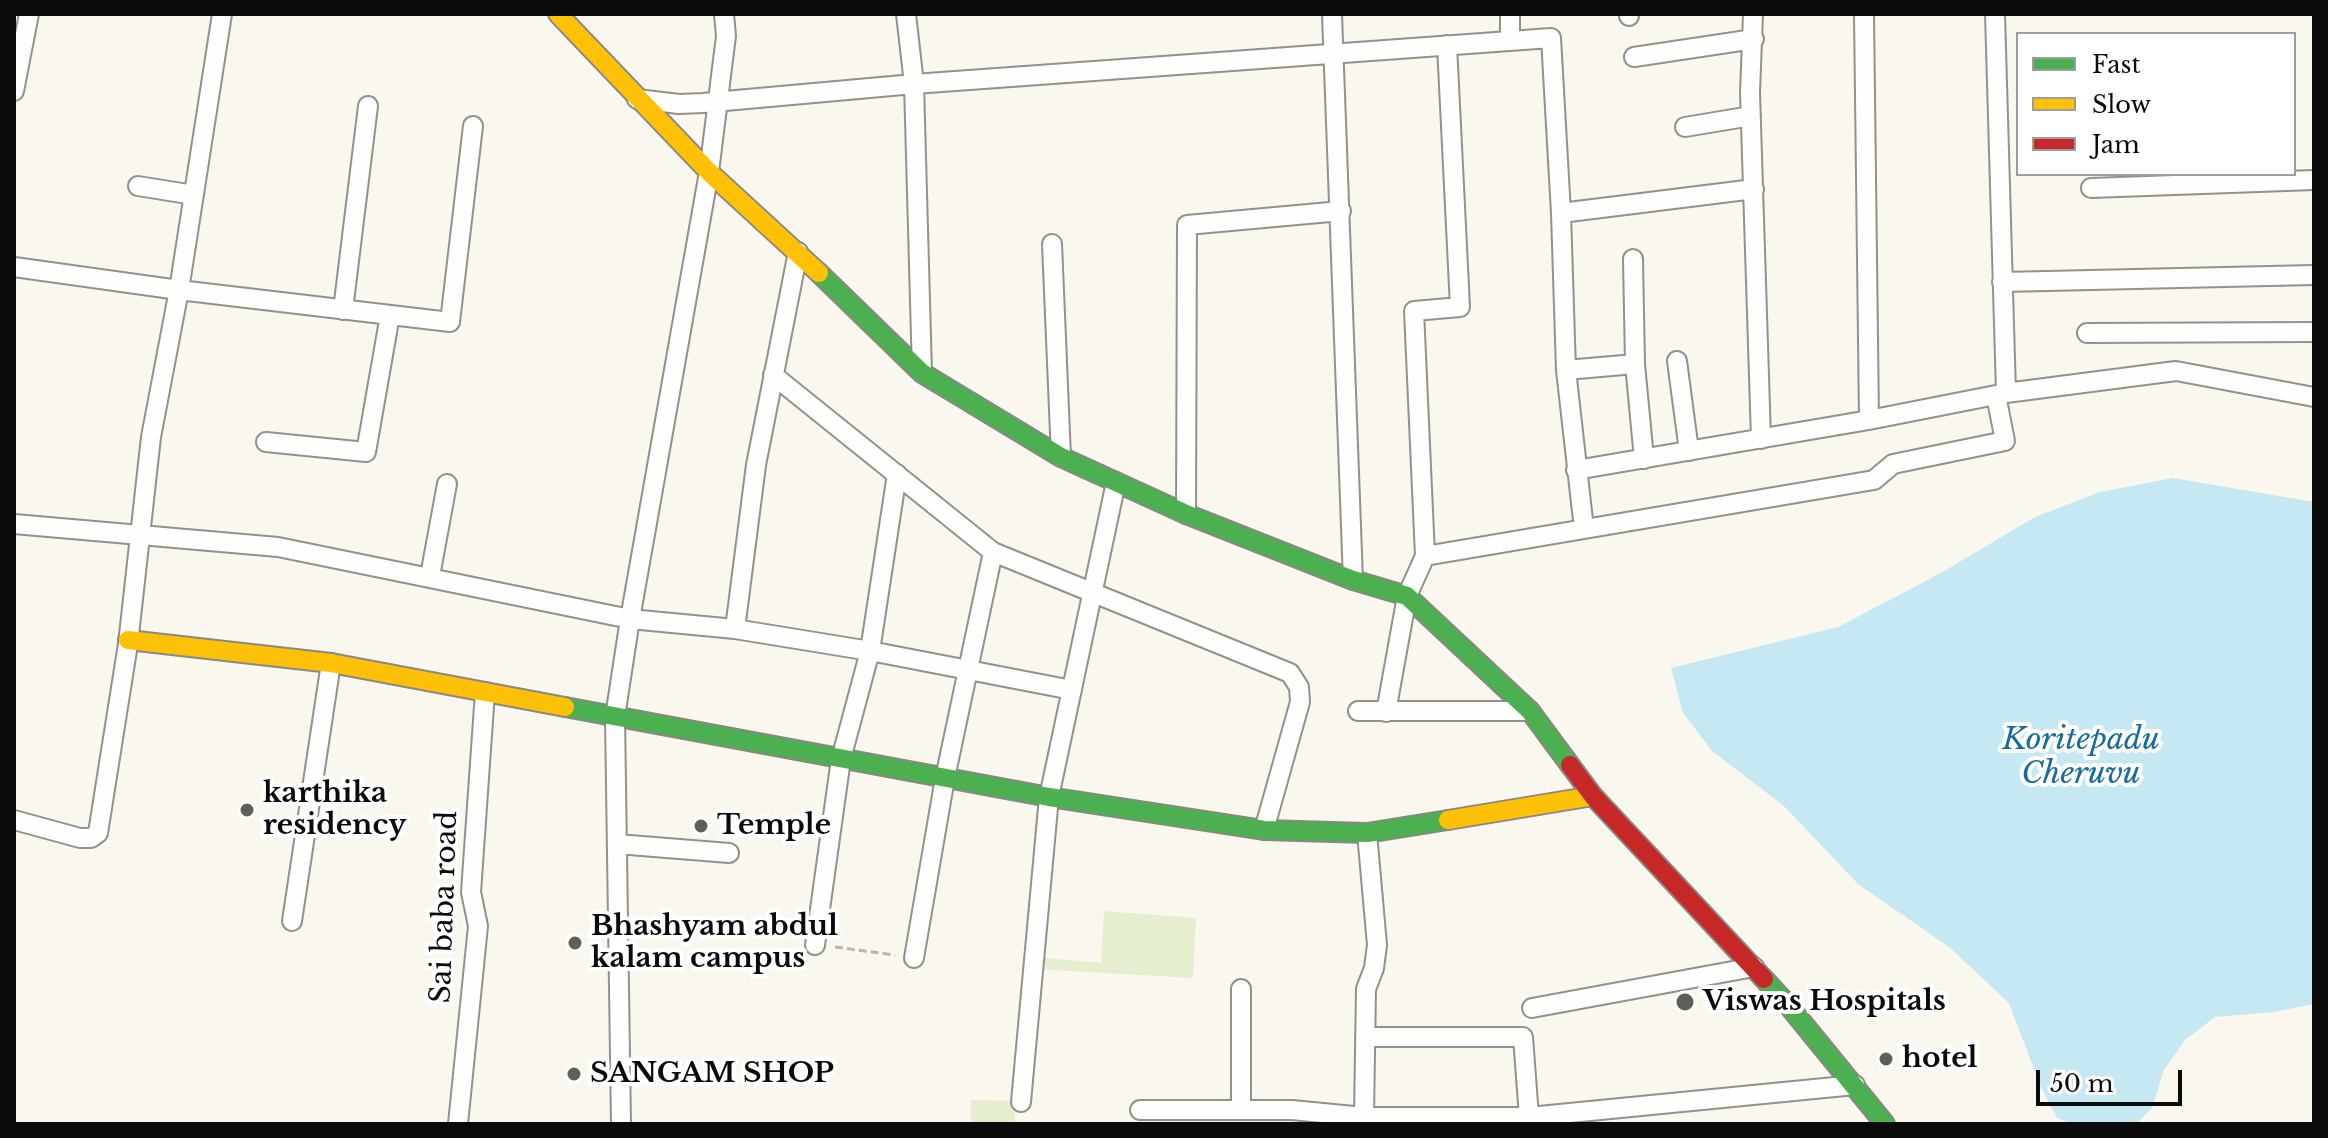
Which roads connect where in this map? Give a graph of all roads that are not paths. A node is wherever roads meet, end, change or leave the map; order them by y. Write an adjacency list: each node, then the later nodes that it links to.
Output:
1 (29, 14): 17 (street)
2 (222, 14): 29 (street)
3 (558, 14): 18 (street)
4 (724, 14): 19 (street)
5 (906, 14): 16 (street)
6 (1332, 14): 14 (street)
7 (1510, 14): 12 (street)
8 (1753, 14): 11 (street)
9 (1864, 14): 50 (street)
10 (1995, 14): 37 (street)
11 (1754, 39): 15 (street); 21 (street)
12 (1510, 41): 13 (street); 31 (street)
13 (1447, 45): 14 (street); 65 (street)
14 (1334, 54): 16 (street); 30 (street)
15 (1634, 57)
16 (914, 84): 19 (street); 46 (street)
17 (14, 91)
18 (637, 99): 19 (street); 24 (street)
19 (719, 101): 24 (street)
20 (368, 106): 39 (street)
21 (1751, 116): 23 (street); 28 (street)
22 (473, 126): 40 (street)
23 (1685, 127)
24 (709, 172): 33 (street); 70 (street)
25 (2314, 180): 27 (street)
26 (138, 186): 29 (street)
27 (2091, 188)
28 (1754, 189): 31 (street); 51 (street)
29 (194, 195): 38 (street)
30 (1341, 211): 60 (street); 67 (street)
31 (1561, 213): 45 (street)
32 (1052, 244): 54 (street)
33 (798, 252): 46 (street); 47 (street)
34 (1633, 259): 44 (street)
35 (14, 267): 38 (street)
36 (2314, 275): 37 (street)
37 (2002, 282): 48 (street)
38 (179, 290): 39 (street); 63 (street)
39 (343, 310): 40 (street)
40 (390, 315): 52 (street)
41 (2314, 332): 42 (street)
42 (2087, 333)
43 (1677, 361): 53 (street)
44 (1635, 364): 45 (street); 55 (street)
45 (1566, 370): 56 (street)
46 (922, 373): 54 (street)
47 (773, 375): 57 (street); 71 (street)
48 (2001, 394): 49 (street); 50 (street); 62 (street)
49 (2314, 397)
50 (1869, 420): 51 (street)
51 (1761, 439): 53 (street)
52 (266, 442)
53 (1689, 451): 55 (street)
54 (1061, 457): 58 (street)
55 (1644, 459): 56 (street)
56 (1576, 470): 62 (street)
57 (897, 474): 64 (street); 73 (street)
58 (1116, 482): 60 (street); 68 (street)
59 (447, 484): 66 (street)
60 (1186, 514): 67 (street)
61 (14, 524): 63 (street)
62 (1584, 529): 65 (street)
63 (140, 534): 66 (street); 72 (street)
64 (993, 552): 68 (street); 75 (street)
65 (1425, 556): 69 (street)
66 (430, 576): 70 (street)
67 (1353, 580): 69 (street)
68 (1093, 591): 76 (street); 87 (street)
69 (1407, 596): 79 (street); 80 (street)
70 (630, 619): 71 (street); 81 (street)
71 (735, 629): 73 (street)
72 (128, 640): 74 (street); 86 (street)
73 (870, 651): 75 (street); 82 (street)
74 (331, 663): 77 (street); 91 (street)
75 (969, 668): 76 (street); 83 (street)
76 (1072, 690): 85 (street)
77 (485, 692): 81 (street); 104 (street, Sai baba road)
78 (1358, 711): 80 (street)
79 (1530, 711): 80 (street); 84 (street)
80 (1386, 712)
81 (615, 717): 82 (street); 89 (street)
82 (841, 759): 83 (street); 92 (street)
83 (945, 778): 85 (street); 93 (street)
84 (1593, 796): 88 (street); 94 (street)
85 (1049, 797): 87 (street); 99 (street)
86 (14, 820)
87 (1264, 830): 88 (street)
88 (1367, 833): 97 (street)
89 (617, 844): 90 (street); 105 (street)
90 (729, 853)
91 (292, 921)
92 (815, 945)
93 (914, 958)
94 (1754, 967): 96 (street); 98 (street)
95 (1241, 989): 101 (street)
96 (1532, 1008)
97 (1365, 1037): 102 (street); 103 (street)
98 (1855, 1085): 103 (street); 106 (street)
99 (1021, 1102)
100 (1140, 1110): 101 (street)
101 (1241, 1110): 102 (street)
102 (1364, 1117): 103 (street)
103 (1528, 1121)
104 (458, 1124)
105 (621, 1124)
106 (1885, 1124)

